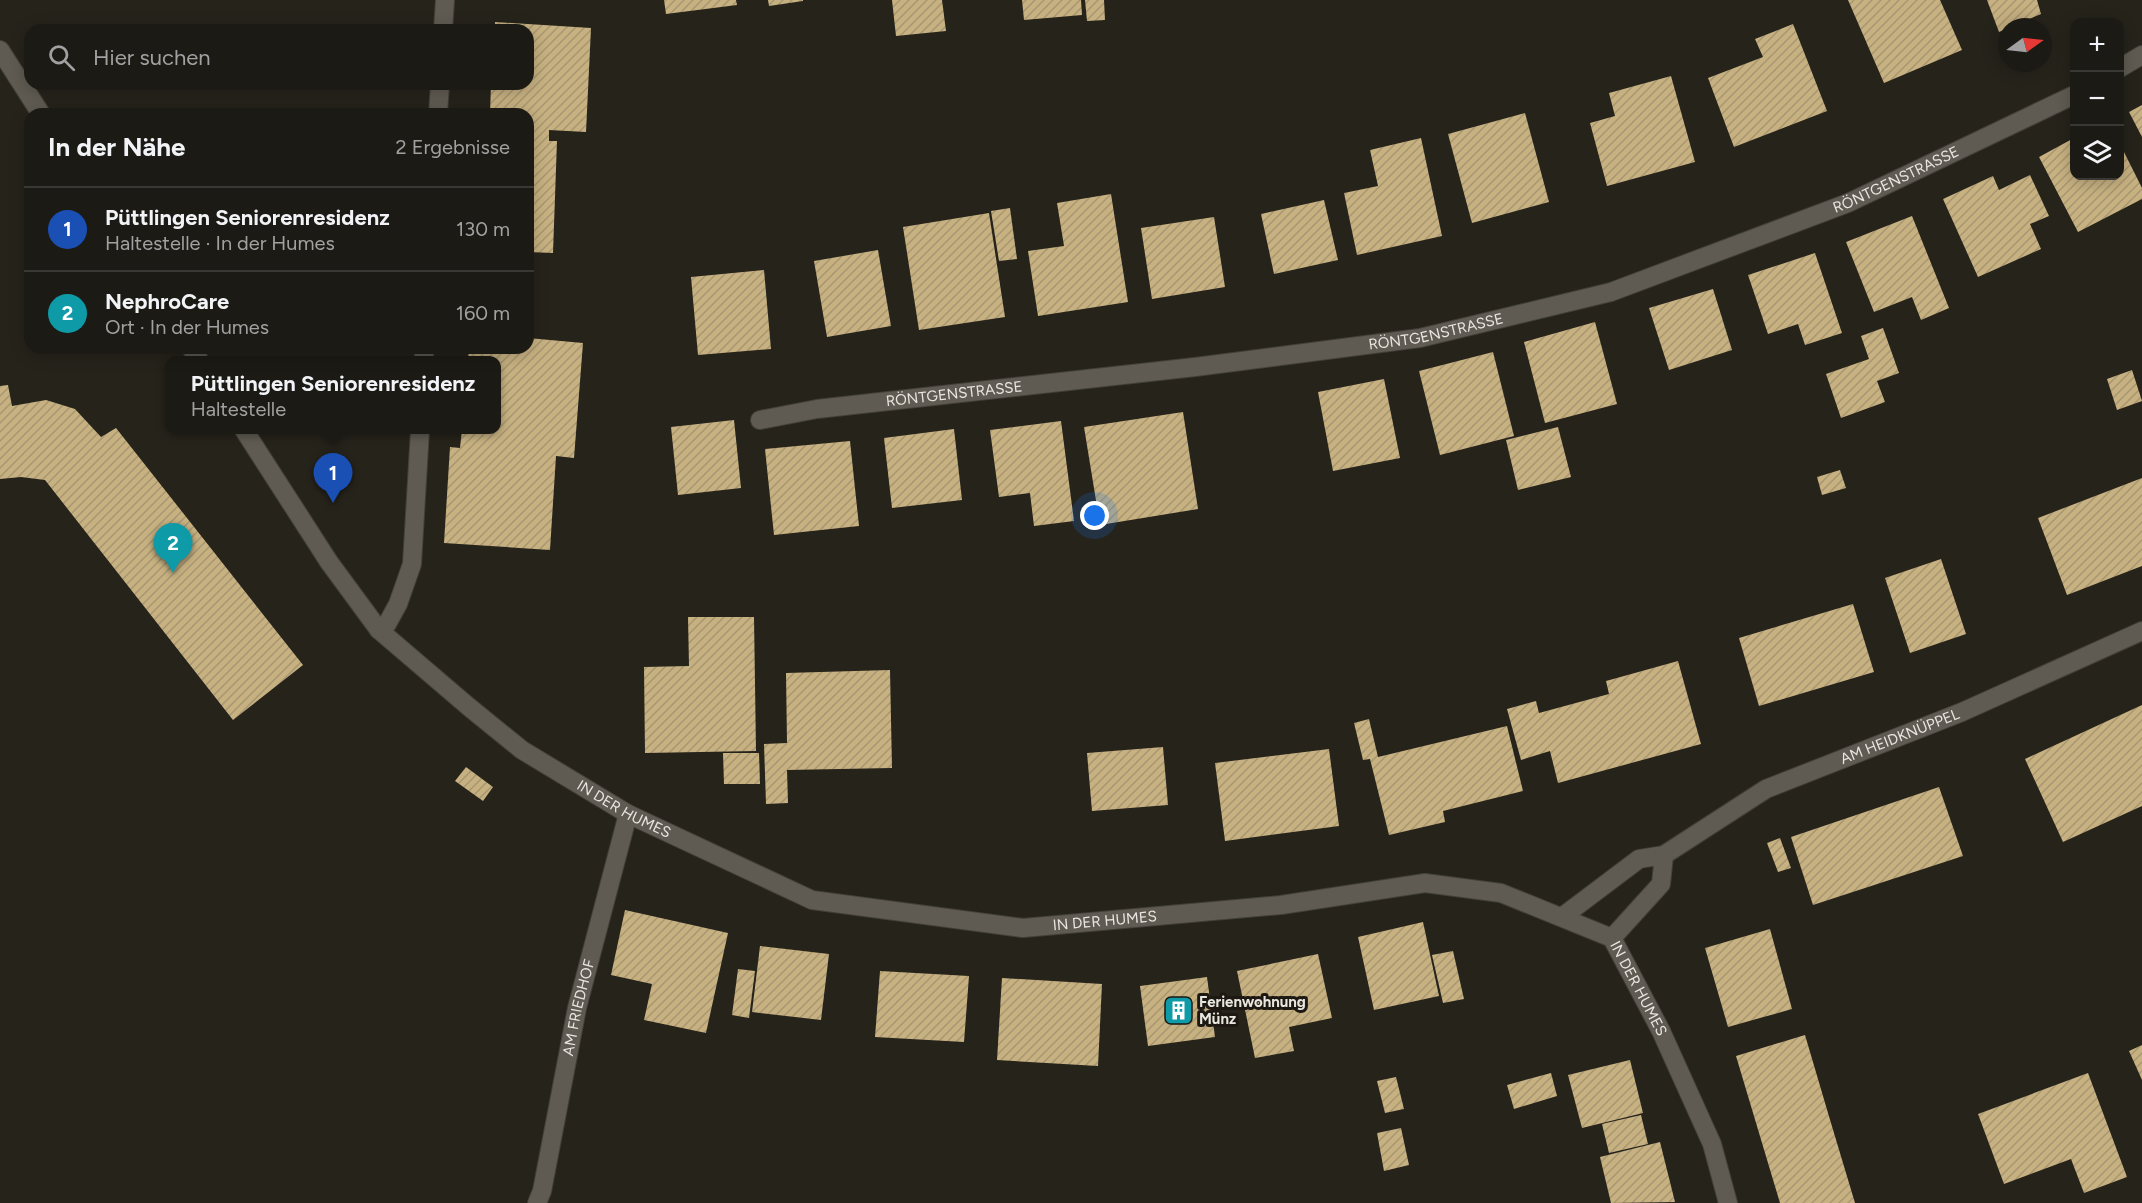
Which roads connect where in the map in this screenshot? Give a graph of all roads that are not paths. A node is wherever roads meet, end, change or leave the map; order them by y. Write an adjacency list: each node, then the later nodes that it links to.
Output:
1 (445, 0): 2 (street)
2 (443, 24)
3 (0, 50): 6 (street)
4 (2142, 55): 5 (street)
5 (2124, 66)
6 (24, 87)
7 (26, 90): 10 (street)
8 (440, 90): 11 (street)
9 (2070, 97): 12 (street, RÖNTGENSTRASSE)
10 (37, 108)
11 (438, 108)
12 (760, 420)
13 (247, 434): 15 (street, IN DER HUMES)
14 (420, 434): 15 (street)
15 (379, 630): 17 (street, IN DER HUMES)
16 (2142, 631): 18 (street, AM HEIDKNÜPPEL)
17 (628, 814): 19 (street, IN DER HUMES); 21 (street, AM FRIEDHOF)
18 (1664, 855): 19 (street, AM HEIDKNÜPPEL); 20 (street)
19 (1562, 916): 20 (street, IN DER HUMES)
20 (1612, 938): 22 (street, IN DER HUMES)
21 (537, 1203)
22 (1728, 1203)

